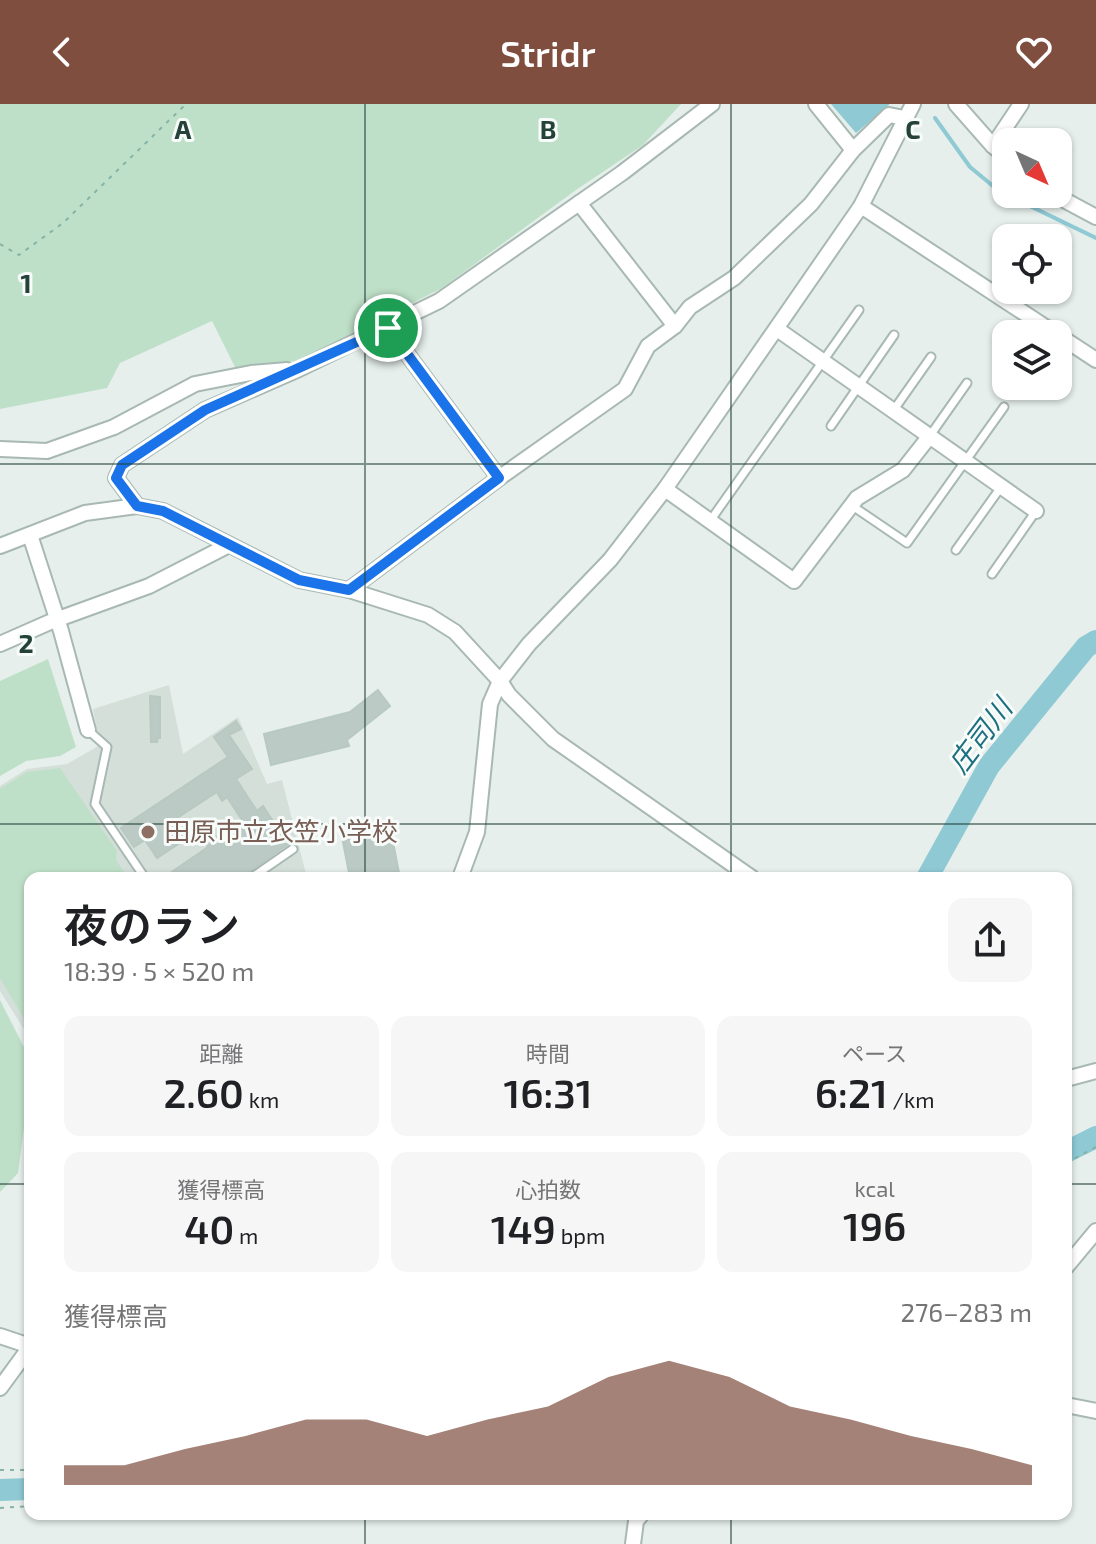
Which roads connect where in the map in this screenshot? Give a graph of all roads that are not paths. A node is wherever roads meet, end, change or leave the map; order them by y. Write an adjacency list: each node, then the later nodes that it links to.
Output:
1 (712, 104): 10 (street)
2 (816, 104): 9 (street)
3 (913, 104): 6 (street)
4 (956, 104): 8 (street)
5 (1021, 104): 7 (street)
6 (904, 118): 9 (street); 12 (street)
7 (1005, 128)
8 (992, 145)
9 (853, 150): 16 (street)
10 (579, 203): 16 (street); 17 (street)
11 (1072, 204): 13 (street)
12 (861, 206): 15 (street); 18 (street)
13 (1096, 217)
14 (859, 310): 23 (lane)
15 (1034, 320)
16 (675, 326): 33 (street)
17 (388, 328): 24 (street); 33 (street)
18 (777, 329): 23 (street); 35 (street)
19 (894, 335): 26 (lane)
20 (1072, 345): 22 (street)
21 (931, 357): 28 (lane)
22 (1096, 360)
23 (823, 361): 26 (street); 39 (lane)
24 (299, 369): 31 (street); 37 (street)
25 (967, 383): 30 (lane)
26 (858, 387): 28 (street); 29 (lane)
27 (1004, 407): 32 (lane)
28 (893, 411): 30 (street)
29 (831, 426)
30 (929, 437): 32 (street); 36 (street)
31 (0, 449)
32 (965, 462): 34 (street); 36 (lane)
33 (499, 478): 45 (street)
34 (1001, 487): 38 (street); 43 (lane)
35 (665, 489): 39 (street); 48 (street)
36 (851, 505): 39 (street)
37 (137, 506): 40 (street); 42 (street)
38 (1036, 511): 44 (lane)
39 (710, 521)
40 (30, 535): 41 (street); 46 (street)
41 (0, 546)
42 (227, 546): 45 (street); 46 (street)
43 (956, 550)
44 (992, 574)
45 (349, 590): 48 (street)
46 (58, 620): 47 (street); 49 (street)
47 (0, 644)
48 (500, 681): 53 (street); 54 (street)
49 (88, 730): 51 (lane)
50 (293, 849): 52 (lane)
51 (141, 872)
52 (260, 872)
53 (462, 872)
54 (743, 872)
55 (1096, 1071): 56 (street)
56 (1072, 1077)
57 (1096, 1231): 58 (street)
58 (1072, 1260)
59 (0, 1336): 60 (street)
60 (24, 1345)
61 (24, 1355): 62 (street)
62 (0, 1388)
63 (1072, 1406): 64 (street)
64 (1096, 1411)
65 (637, 1520): 66 (street)
66 (633, 1544)

